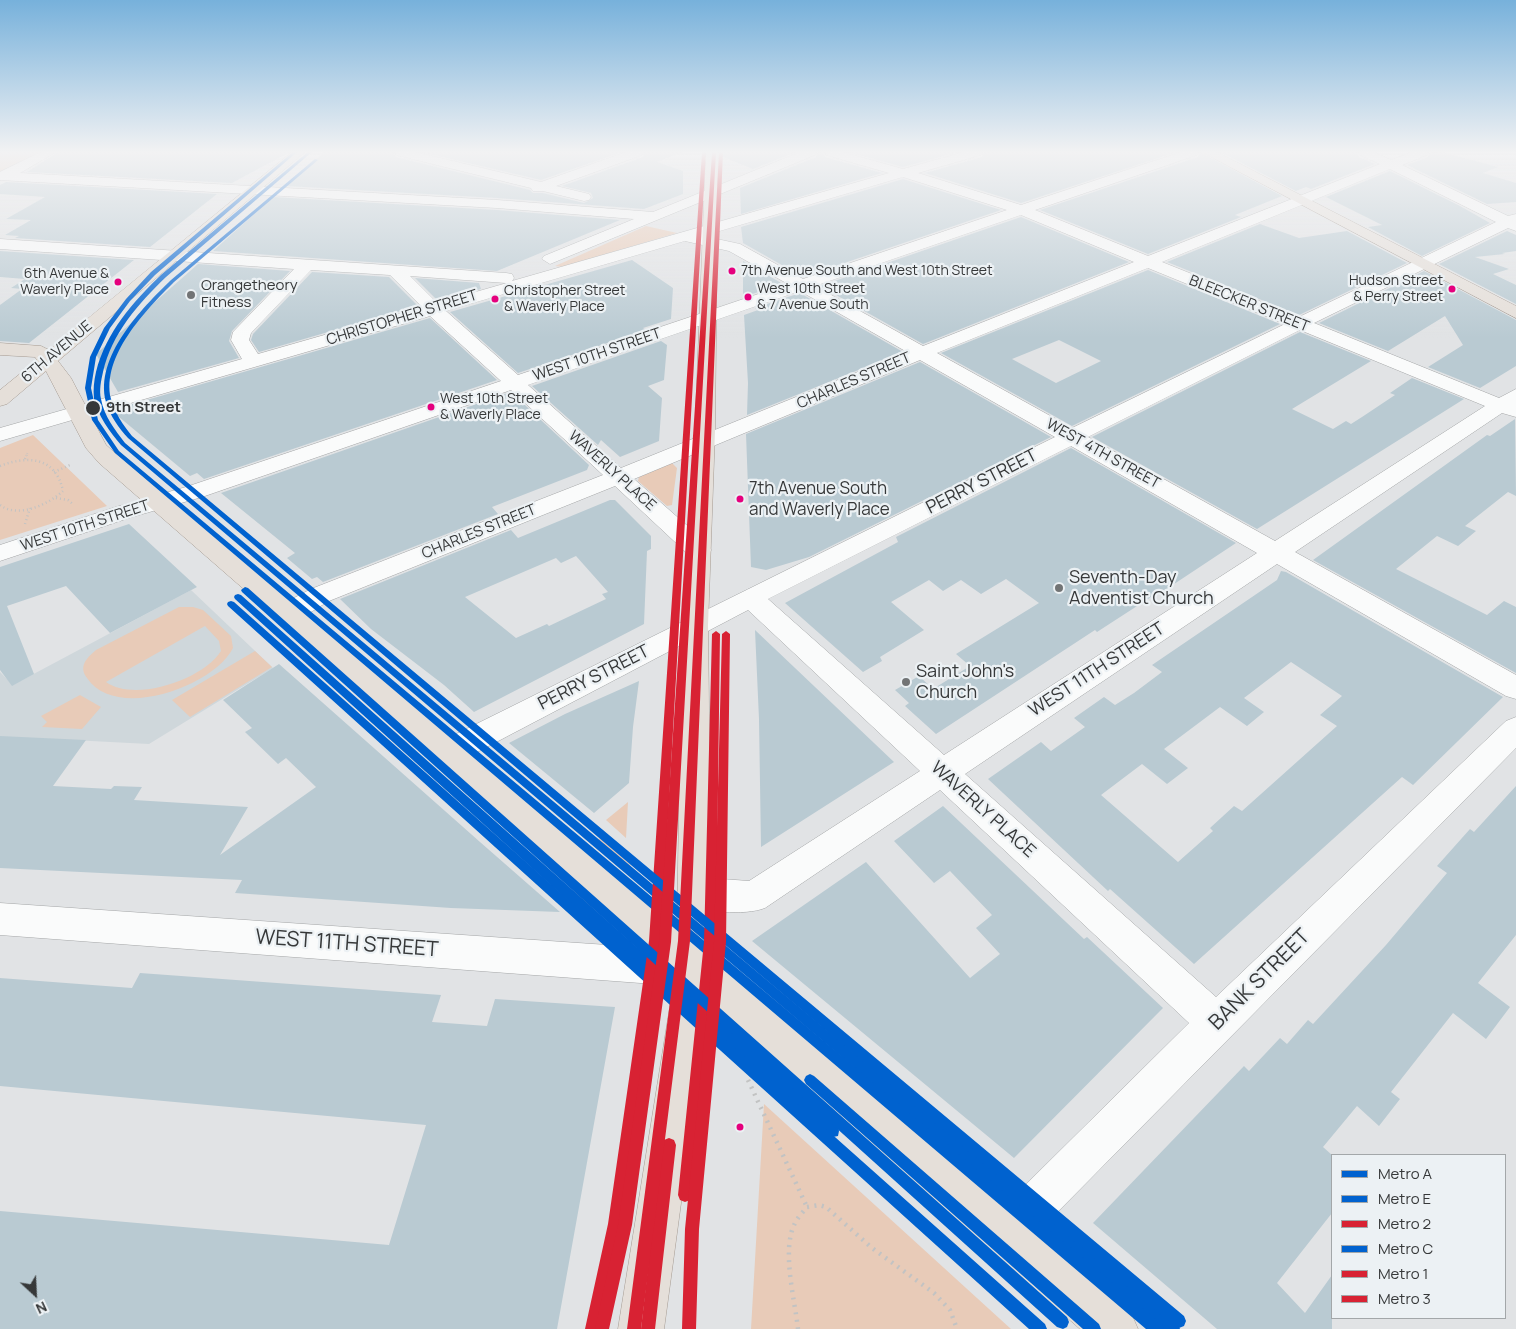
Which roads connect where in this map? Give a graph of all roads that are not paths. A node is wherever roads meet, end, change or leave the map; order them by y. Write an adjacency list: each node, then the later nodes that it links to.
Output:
1 (224, 214): 17 (main road, 6TH AVENUE)
2 (627, 214): 12 (street)
3 (645, 214): 12 (street, WEST 4TH STREET)
4 (658, 214): 12 (street)
5 (710, 214): 14 (main road)
6 (776, 214): 14 (street)
7 (1009, 214): 23 (street, WEST 10TH STREET)
8 (1031, 214): 18 (street, BLEECKER STREET)
9 (1262, 214): 18 (street, CHARLES STREET)
10 (1327, 214): 19 (main road)
11 (1496, 214): 13 (street)
12 (653, 216): 14 (street, WEST 4TH STREET); 22 (street)
13 (1513, 222): 19 (street, PERRY STREET)
14 (710, 235): 15 (street, WEST 4TH STREET); 23 (street, WEST 4TH STREET); 26 (main road)
15 (682, 237): 24 (street, CHRISTOPHER STREET)
16 (0, 244): 17 (street)
17 (175, 255): 20 (street); 30 (main road, 6TH AVENUE)
18 (1146, 261): 27 (street, BLEECKER STREET); 29 (street, CHARLES STREET)
19 (1420, 263): 25 (main road); 27 (street, PERRY STREET)
20 (309, 264): 21 (street); 31 (street)
21 (394, 269): 22 (street); 24 (street, WAVERLY PLACE)
22 (506, 278): 24 (street)
23 (804, 285): 26 (street, WEST 10TH STREET); 29 (street, WEST 4TH STREET)
24 (434, 309): 31 (street, CHRISTOPHER STREET); 32 (street, WAVERLY PLACE)
25 (1516, 313)
26 (708, 317): 32 (street, WEST 10TH STREET); 38 (main road)
27 (1299, 324): 34 (street, BLEECKER STREET); 37 (street, PERRY STREET)
28 (0, 349): 30 (main road)
29 (922, 352): 37 (street, WEST 4TH STREET); 38 (street, CHARLES STREET)
30 (47, 360): 33 (main road, 6TH AVENUE); 35 (main road)
31 (254, 362): 35 (street, CHRISTOPHER STREET)
32 (515, 383): 39 (street, WAVERLY PLACE); 40 (street, WEST 10TH STREET)
33 (0, 400)
34 (1511, 404): 42 (street, WEST 11TH STREET)
35 (78, 412): 36 (street, CHRISTOPHER STREET); 40 (main road)
36 (0, 435)
37 (1073, 437): 42 (street, WEST 4TH STREET); 44 (street, PERRY STREET)
38 (704, 443): 39 (street, CHARLES STREET); 41 (main road)
39 (618, 476): 41 (street, WAVERLY PLACE); 45 (street, CHARLES STREET)
40 (159, 502): 43 (street, WEST 10TH STREET); 45 (main road)
41 (699, 550): 46 (main road)
42 (1277, 552): 47 (street, WEST 4TH STREET); 50 (street, WEST 11TH STREET)
43 (0, 553)
44 (751, 598): 46 (street, PERRY STREET); 50 (street, WAVERLY PLACE)
45 (288, 612): 49 (main road)
46 (695, 625): 49 (street, PERRY STREET); 51 (main road)
47 (1516, 688)
48 (1516, 729): 54 (street, BANK STREET)
49 (451, 751): 53 (main road)
50 (942, 772): 51 (street, WEST 11TH STREET); 54 (street, WAVERLY PLACE)
51 (694, 894): 53 (main road)
52 (0, 919): 53 (street, WEST 11TH STREET)
53 (694, 970): 55 (main road); 56 (main road)
54 (1216, 1023): 55 (street, BANK STREET)
55 (1006, 1234): 57 (main road)
56 (641, 1329)
57 (1115, 1329)

